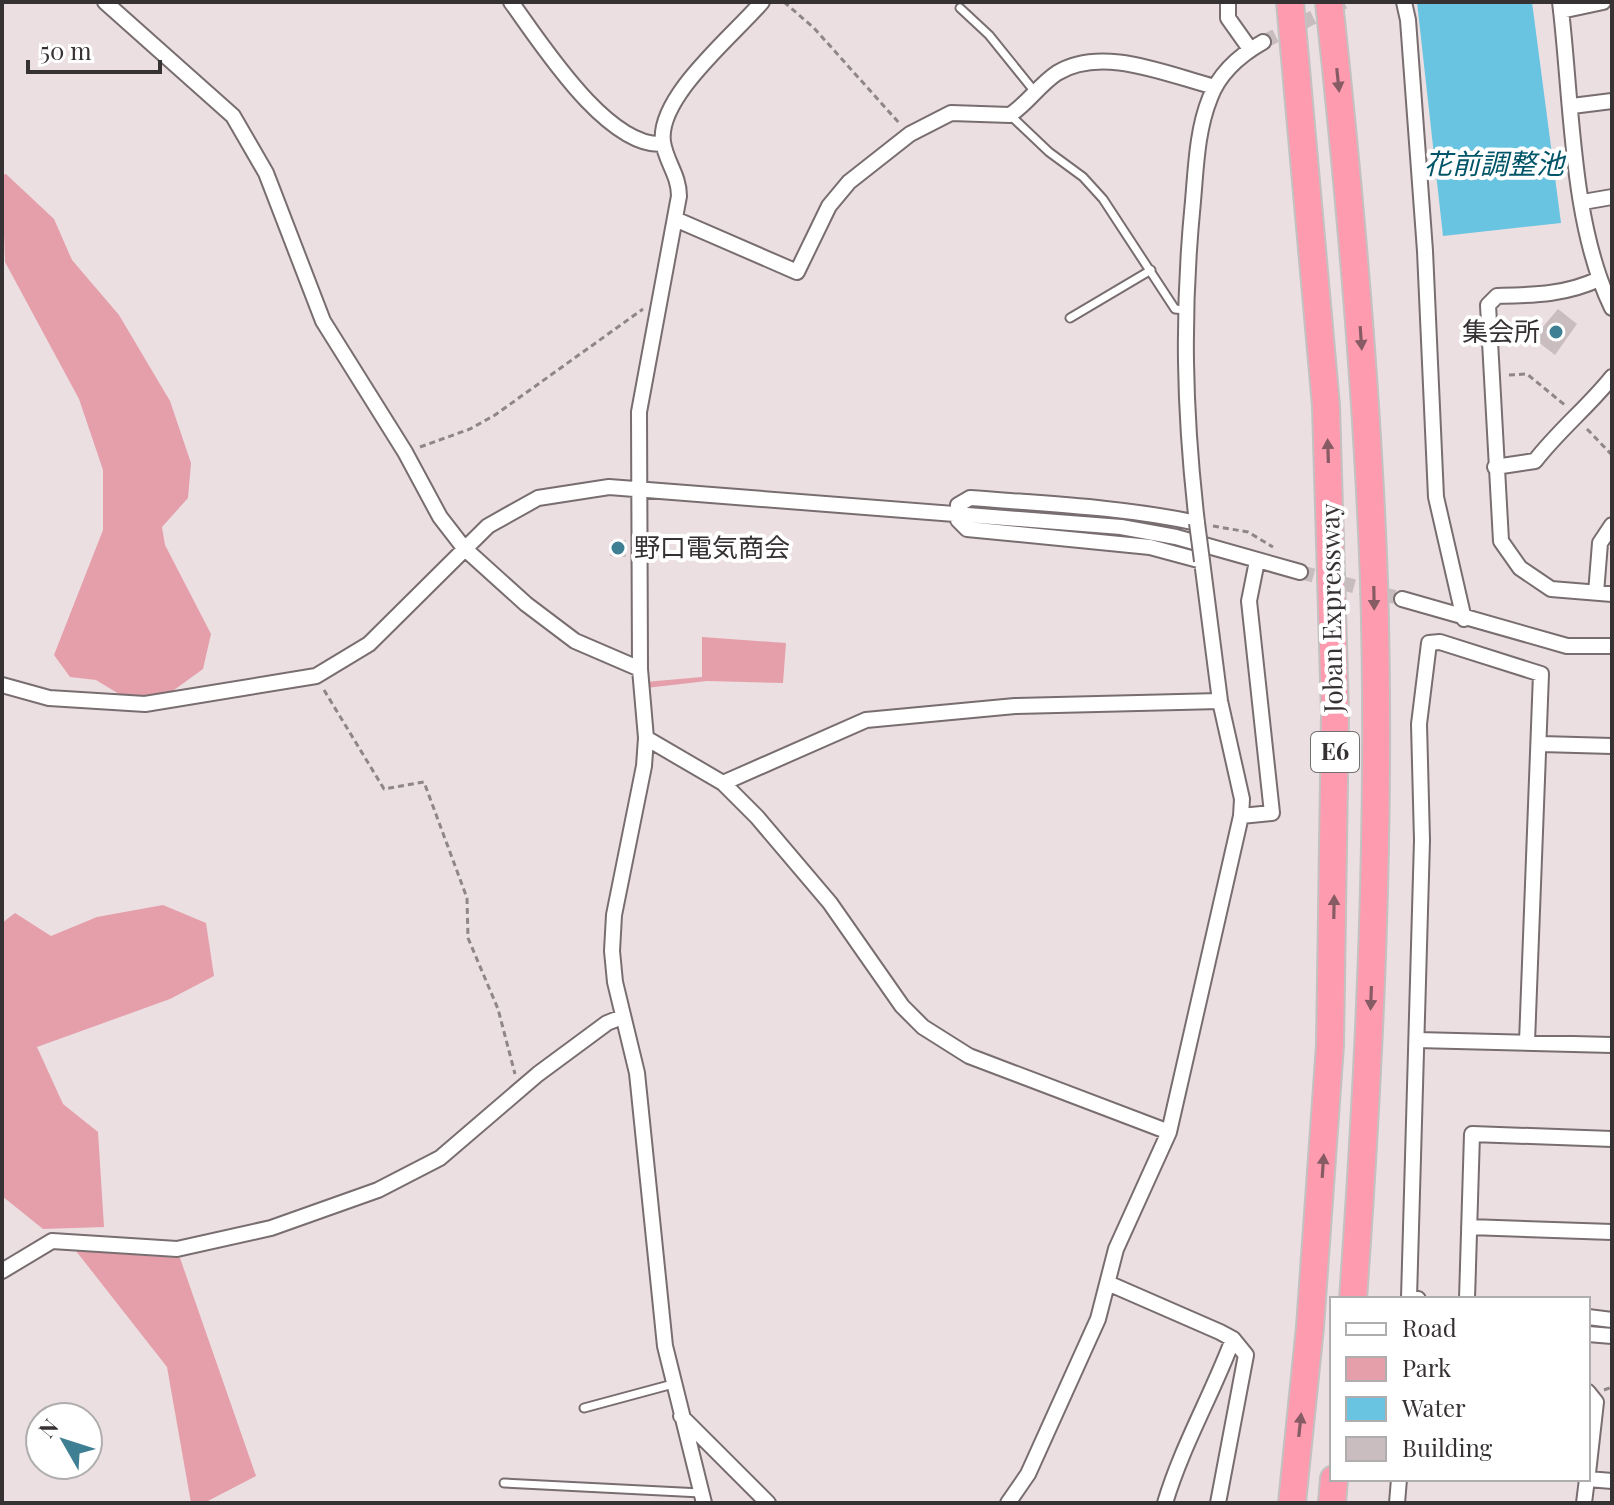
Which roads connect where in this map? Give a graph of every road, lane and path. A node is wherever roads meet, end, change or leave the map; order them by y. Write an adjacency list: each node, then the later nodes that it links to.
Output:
1 (105, 2): 32 (street)
2 (511, 2): 18 (street)
3 (762, 2): 18 (street)
4 (784, 2): 17 (path)
5 (1228, 2): 12 (street)
6 (1290, 2): 93 (highway, Joban Expressway / E6, one-way to 6)
7 (1329, 2): 69 (highway, Joban Expressway / E6, one-way to 69)
8 (1404, 2): 47 (street)
9 (1603, 2): 10 (street)
10 (1561, 6): 15 (street)
11 (960, 8): 13 (lane)
12 (1215, 87): 13 (street); 26 (street)
13 (1036, 93): 16 (street)
14 (1612, 101): 15 (street)
15 (1572, 106): 20 (street)
16 (1010, 115): 17 (street); 22 (lane)
17 (910, 134): 21 (street)
18 (663, 144): 21 (street)
19 (1612, 197): 20 (street)
20 (1583, 202): 23 (street)
21 (675, 219): 24 (street)
22 (1151, 270): 26 (lane); 27 (lane)
23 (1599, 279): 25 (street); 28 (street)
24 (658, 298): 32 (path); 35 (street)
25 (1612, 308)
26 (1185, 310): 37 (street)
27 (1070, 318)
28 (1491, 377): 30 (path); 34 (street)
29 (1612, 377): 34 (street)
30 (1569, 409)
31 (1581, 422): 33 (path)
32 (405, 452): 39 (street)
33 (1612, 455)
34 (1495, 467): 44 (street)
35 (639, 489): 36 (street); 39 (street); 49 (street)
36 (957, 513): 37 (street); 41 (street); 42 (street)
37 (1197, 523): 40 (path); 41 (street, bridge)
38 (1612, 525): 44 (street)
39 (464, 548): 49 (street); 50 (street)
40 (1275, 548)
41 (1202, 561): 52 (street)
42 (1257, 561): 43 (street); 57 (street)
43 (1300, 572)
44 (1596, 593): 45 (street)
45 (1612, 594)
46 (1402, 599): 47 (street)
47 (1464, 619): 48 (street)
48 (1612, 646)
49 (640, 669): 53 (street)
50 (316, 676): 51 (street); 62 (path)
51 (2, 685)
52 (1220, 701): 56 (street); 57 (street)
53 (646, 738): 56 (street); 58 (street)
54 (1541, 744): 55 (street); 59 (street); 60 (street)
55 (1612, 746)
56 (723, 783): 63 (street)
57 (1241, 816): 63 (street)
58 (622, 1017): 62 (street); 77 (street)
59 (1417, 1040): 60 (street); 70 (street)
60 (1527, 1042): 61 (street)
61 (1612, 1045)
62 (520, 1090): 67 (street)
63 (1169, 1132): 68 (street)
64 (1612, 1139): 65 (street)
65 (1469, 1227): 66 (street); 71 (street)
66 (1612, 1232)
67 (2, 1271)
68 (1110, 1284): 76 (street); 90 (street)
69 (1353, 1297)
70 (1409, 1297)
71 (1467, 1297)
72 (1590, 1317): 73 (street)
73 (1612, 1320)
74 (1590, 1334): 75 (street)
75 (1612, 1336)
76 (1233, 1339): 91 (street); 92 (street)
77 (673, 1384): 79 (lane); 80 (street)
78 (1590, 1394): 81 (street)
79 (584, 1408)
80 (681, 1416): 88 (street); 89 (street)
81 (1590, 1458)
82 (1590, 1477): 86 (street)
83 (1334, 1481): 94 (highway)
84 (1399, 1481): 95 (street)
85 (1587, 1481): 96 (street)
86 (1612, 1481)
87 (504, 1483): 88 (lane)
88 (703, 1498)
89 (768, 1503)
90 (1008, 1503)
91 (1165, 1503)
92 (1218, 1503)
93 (1292, 1503)
94 (1332, 1503)
95 (1397, 1503)
96 (1584, 1503)

